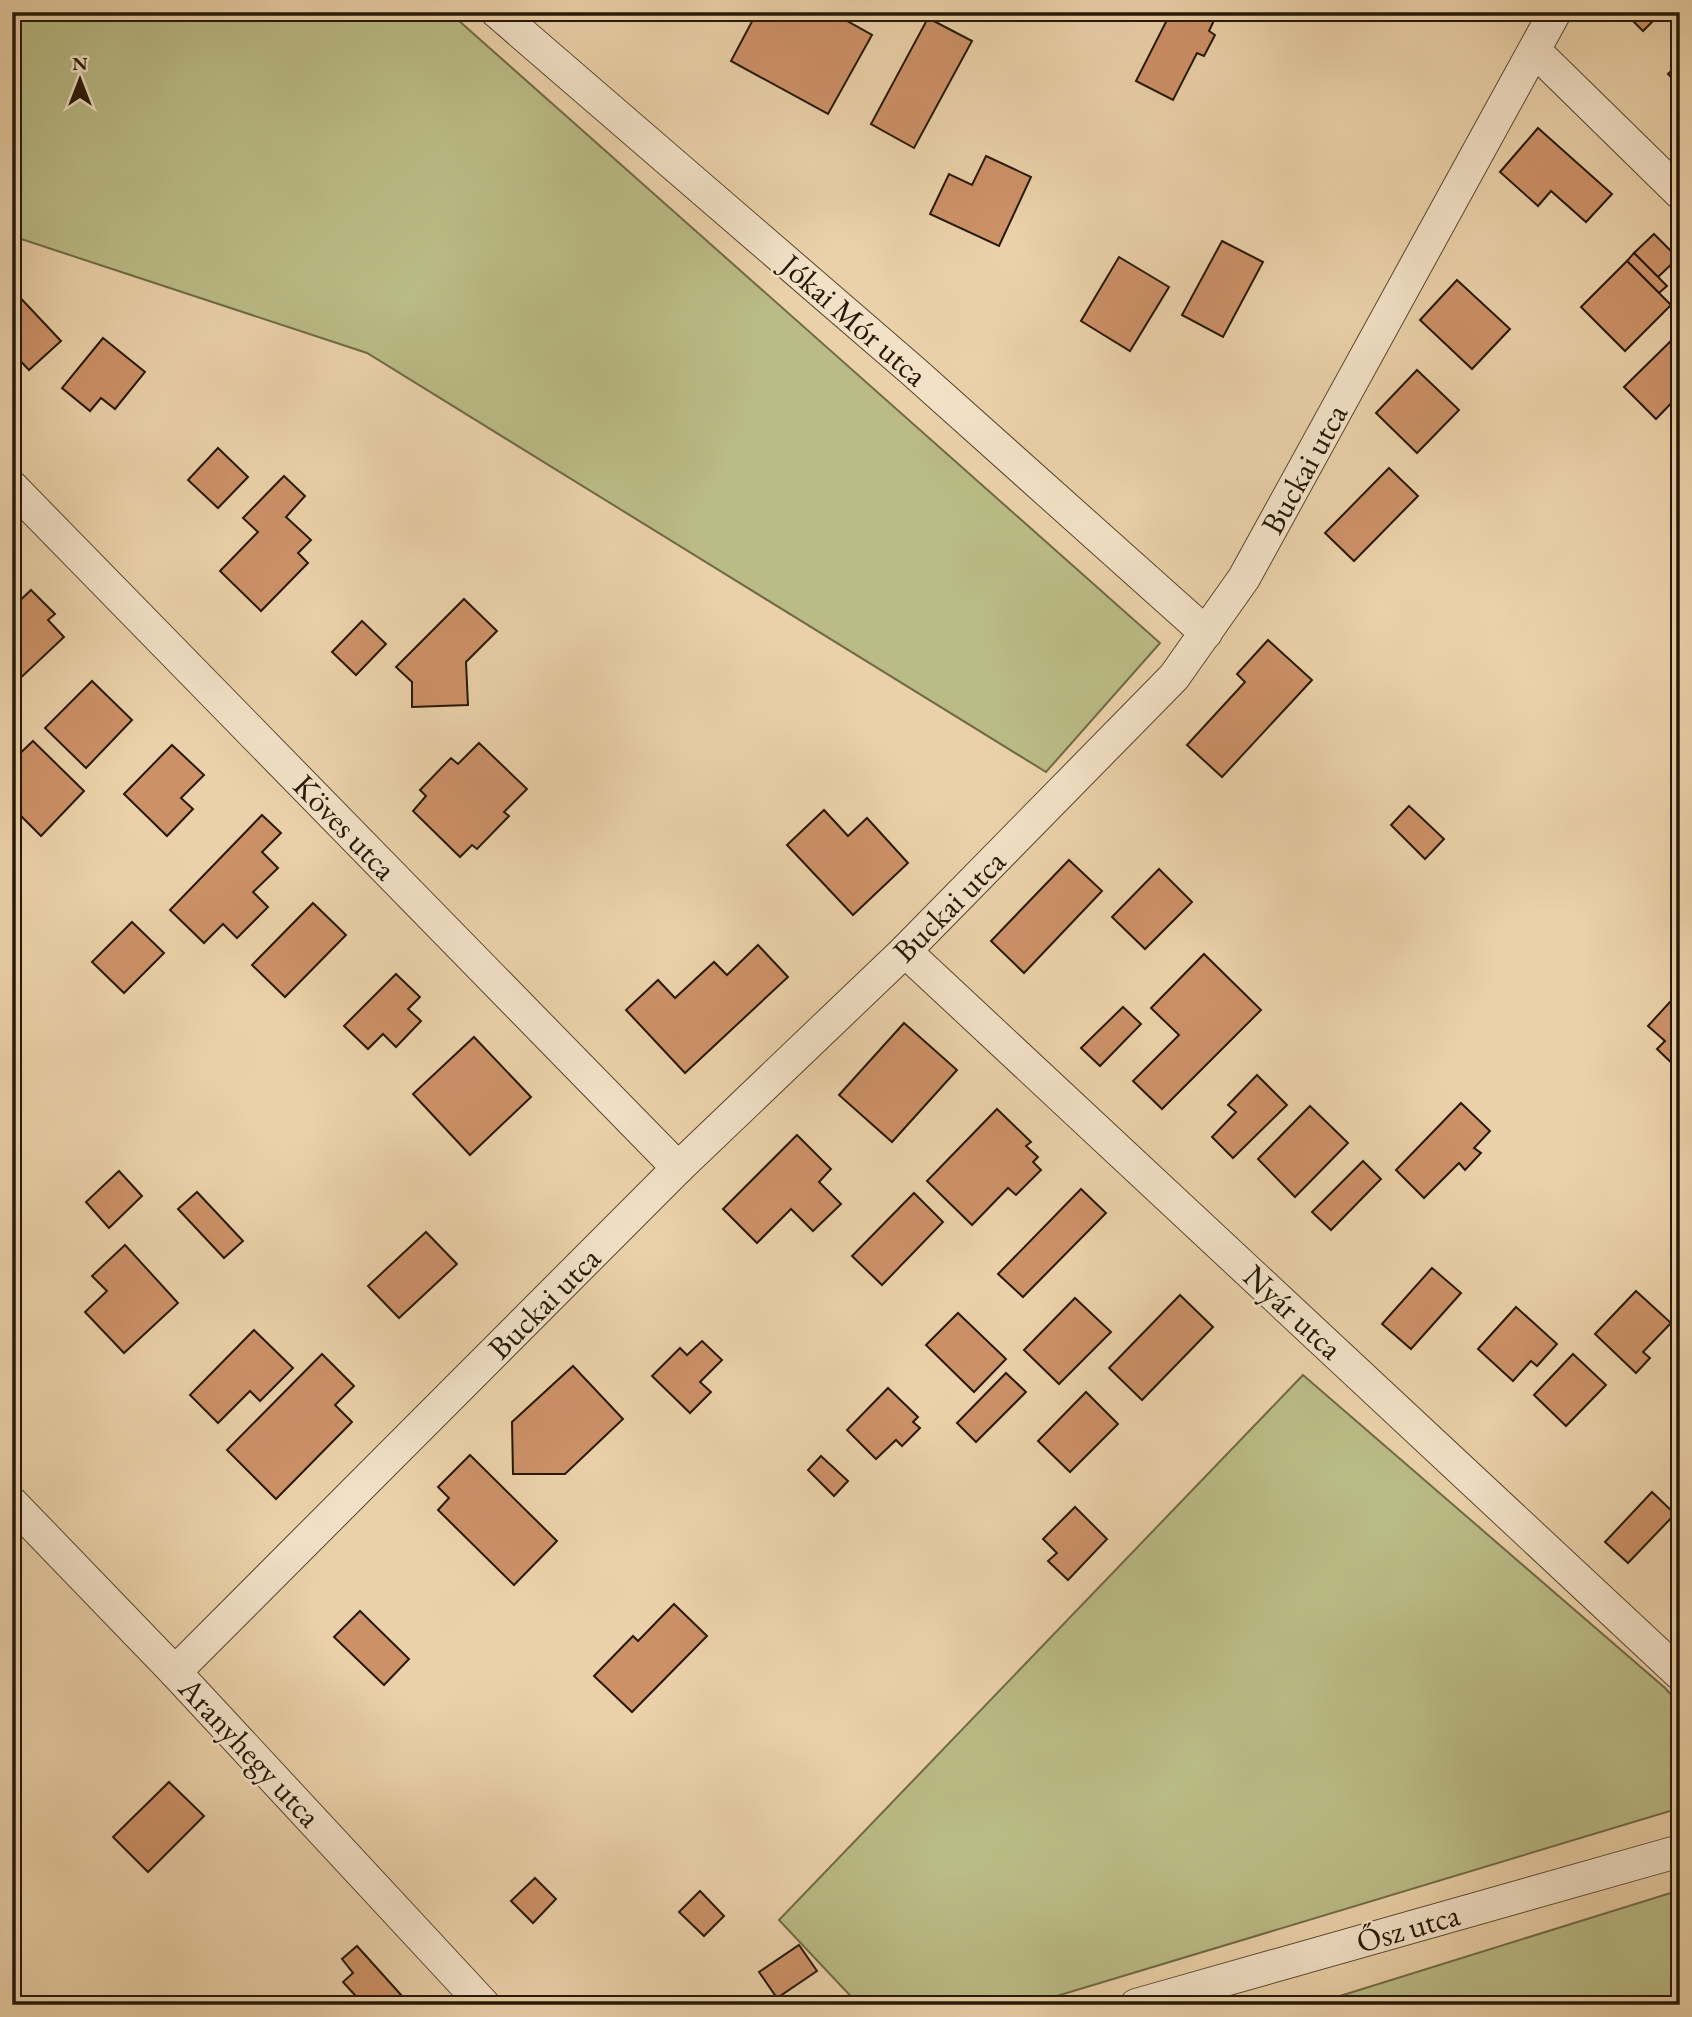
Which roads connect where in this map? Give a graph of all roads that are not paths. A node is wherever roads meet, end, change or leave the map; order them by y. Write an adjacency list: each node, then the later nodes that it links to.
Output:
1 (497, 12): 6 (street, Jókai Mór utca)
2 (1555, 12): 3 (street, Buckai utca)
3 (1535, 51): 4 (street); 6 (street, Buckai utca)
4 (1680, 192)
5 (12, 487): 8 (street, Köves utca)
6 (1206, 633): 7 (street, Buckai utca)
7 (905, 951): 8 (street, Buckai utca); 11 (street, Nyár utca)
8 (678, 1168): 10 (street, Buckai utca)
9 (12, 1503): 10 (street, Aranyhegy utca)
10 (175, 1672): 13 (street, Aranyhegy utca)
11 (1680, 1674)
12 (1680, 1851): 14 (street, Ősz utca)
13 (484, 2005)
14 (1136, 2005)

